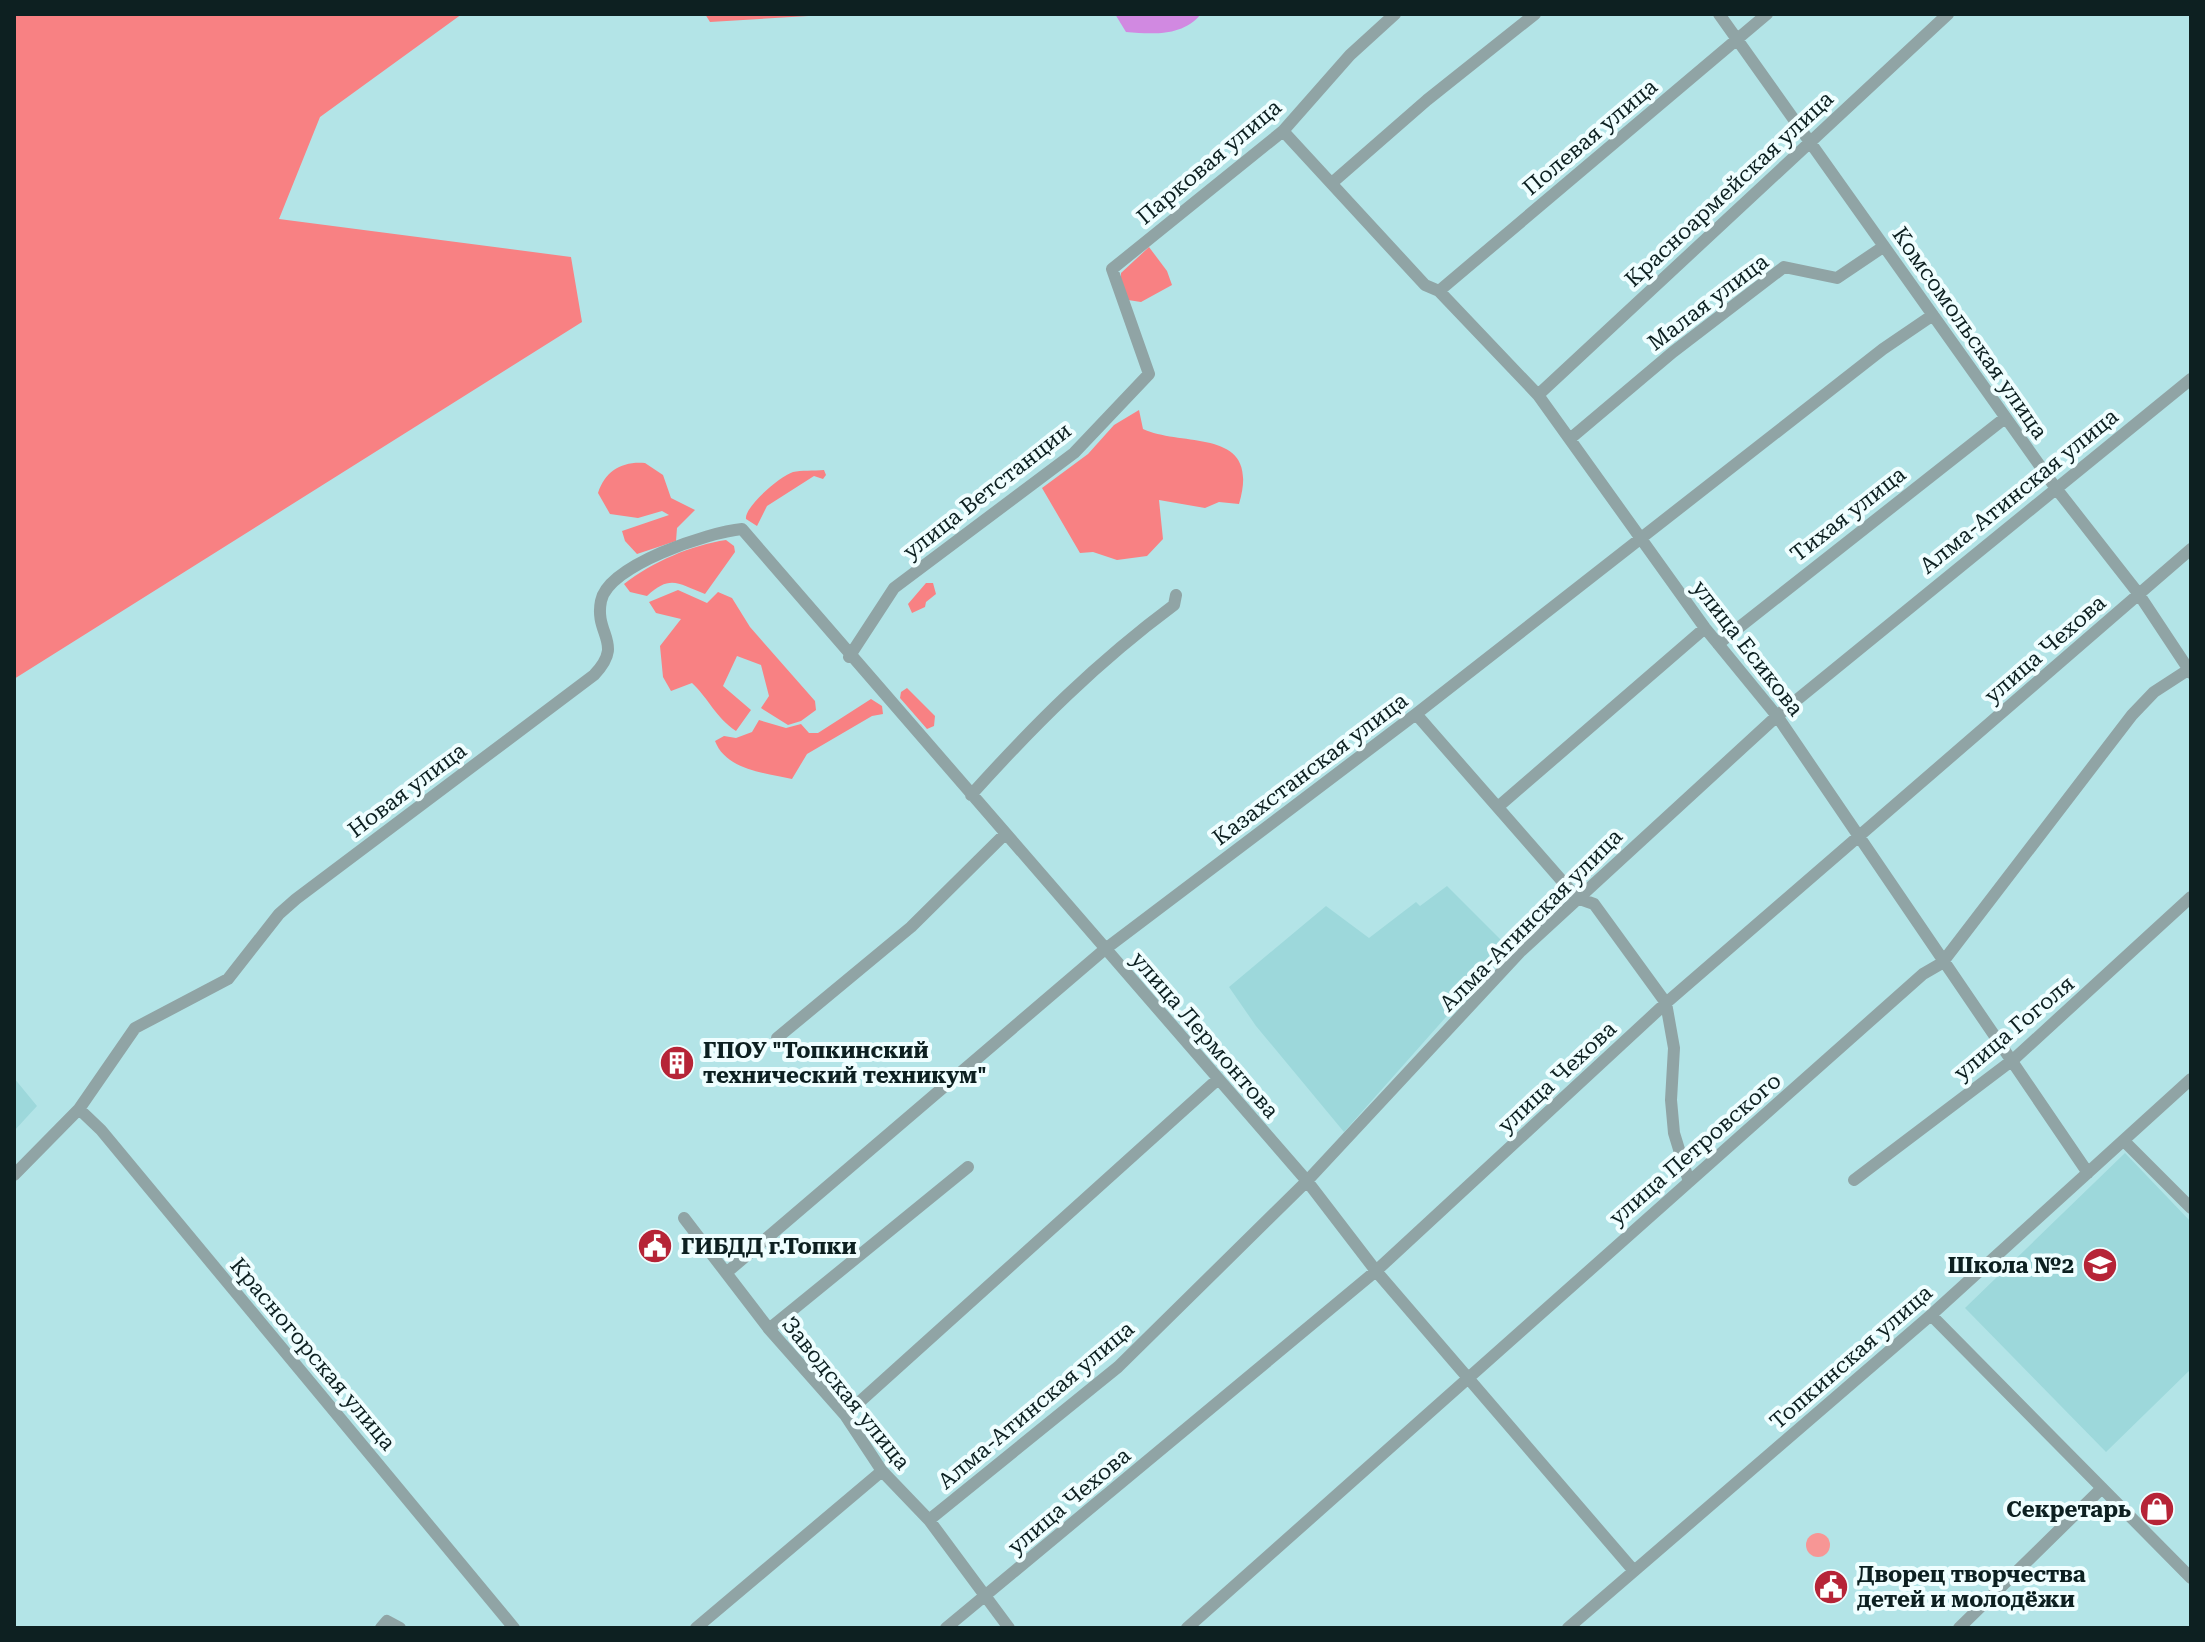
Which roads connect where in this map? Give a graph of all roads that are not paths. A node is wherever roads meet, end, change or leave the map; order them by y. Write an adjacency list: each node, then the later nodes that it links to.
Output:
1 (1395, 14): 7 (street, Парковая улица)
2 (1535, 14): 9 (street)
3 (1719, 14): 6 (street, Комсомольская улица)
4 (1767, 14): 6 (street, Полевая улица)
5 (1948, 14): 8 (street, Красноармейская улица)
6 (1737, 39): 8 (street, Комсомольская улица); 12 (street, Полевая улица)
7 (1283, 131): 9 (street, улица Есикова); 11 (street, Парковая улица)
8 (1810, 140): 10 (street, Комсомольская улица); 15 (street, Красноармейская улица)
9 (1333, 182): 12 (street, улица Есикова)
10 (1883, 247): 13 (street, Комсомольская улица); 17 (street, Малая улица)
11 (1112, 269): 26 (street, улица Ветстанции)
12 (1439, 291): 15 (street, улица Есикова)
13 (1933, 315): 16 (street, Комсомольская улица); 20 (street, Казахстанская улица)
14 (2191, 379): 18 (street, Алма-Атинская улица)
15 (1538, 395): 17 (street, улица Есикова)
16 (2005, 418): 18 (street, Комсомольская улица); 25 (street, Тихая улица)
17 (1571, 438): 20 (street, улица Есикова)
18 (2055, 487): 22 (street, Комсомольская улица); 29 (street, Алма-Атинская улица)
19 (742, 529): 26 (street, улица Лермонтова); 43 (street, Новая улица)
20 (1639, 538): 24 (street, улица Есикова); 28 (street, Казахстанская улица)
21 (2191, 549): 22 (street, улица Чехова)
22 (2138, 593): 27 (street, Комсомольская улица); 33 (street, улица Чехова)
23 (1176, 595): 30 (street)
24 (1705, 628): 25 (street, улица Есикова); 31 (street)
25 (1718, 644): 29 (street, улица Есикова)
26 (849, 657): 30 (street, улица Лермонтова)
27 (2190, 670): 37 (street, улица Петровского)
28 (1416, 714): 31 (street); 36 (street, Казахстанская улица)
29 (1777, 716): 33 (street, улица Есикова); 35 (street, Алма-Атинская улица)
30 (971, 795): 32 (street, улица Лермонтова)
31 (1499, 806): 35 (street)
32 (1005, 834): 36 (street, улица Лермонтова); 39 (street)
33 (1862, 837): 37 (street, улица Есикова); 38 (street, улица Чехова)
34 (2191, 897): 40 (street, улица Гоголя)
35 (1577, 898): 38 (street); 49 (street, Алма-Атинская улица)
36 (1104, 950): 42 (street, улица Лермонтова); 54 (street, Казахстанская улица)
37 (1942, 963): 40 (street, улица Есикова); 50 (street, улица Петровского)
38 (1666, 1003): 50 (street); 53 (street, улица Чехова)
39 (777, 1038)
40 (2014, 1059): 46 (street, улица Есикова); 48 (street, улица Гоголя)
41 (2191, 1079): 44 (street, Топкинская улица)
42 (1217, 1080): 49 (street, улица Лермонтова); 58 (street)
43 (79, 1109): 47 (street); 67 (street, Красногорская улица)
44 (2124, 1141): 46 (street, Топкинская улица); 51 (street)
45 (968, 1167): 56 (street)
46 (2088, 1173): 55 (street, Топкинская улица)
47 (14, 1175)
48 (1854, 1180)
49 (1307, 1181): 53 (street, улица Лермонтова); 61 (street, Алма-Атинская улица)
50 (1689, 1182): 57 (street, улица Петровского)
51 (2191, 1208)
52 (684, 1218): 54 (street, Заводская улица)
53 (1376, 1271): 57 (street, улица Лермонтова); 64 (street, улица Чехова)
54 (726, 1273): 56 (street, Заводская улица)
55 (1931, 1315): 60 (street); 62 (street, Топкинская улица)
56 (769, 1329): 58 (street, Заводская улица)
57 (1468, 1376): 62 (street, улица Лермонтова); 71 (street, улица Петровского)
58 (845, 1415): 59 (street, Заводская улица)
59 (882, 1471): 61 (street, Заводская улица); 68 (street)
60 (2102, 1488): 63 (street); 73 (street)
61 (929, 1520): 64 (street, Заводская улица)
62 (1634, 1571): 72 (street, Топкинская улица)
63 (2191, 1578)
64 (984, 1598): 69 (street, улица Чехова); 70 (street, Заводская улица)
65 (381, 1628): 66 (street)
66 (400, 1628)
67 (514, 1628)
68 (696, 1628)
69 (946, 1628)
70 (1009, 1628)
71 (1187, 1628)
72 (1568, 1628)
73 (1959, 1628)

